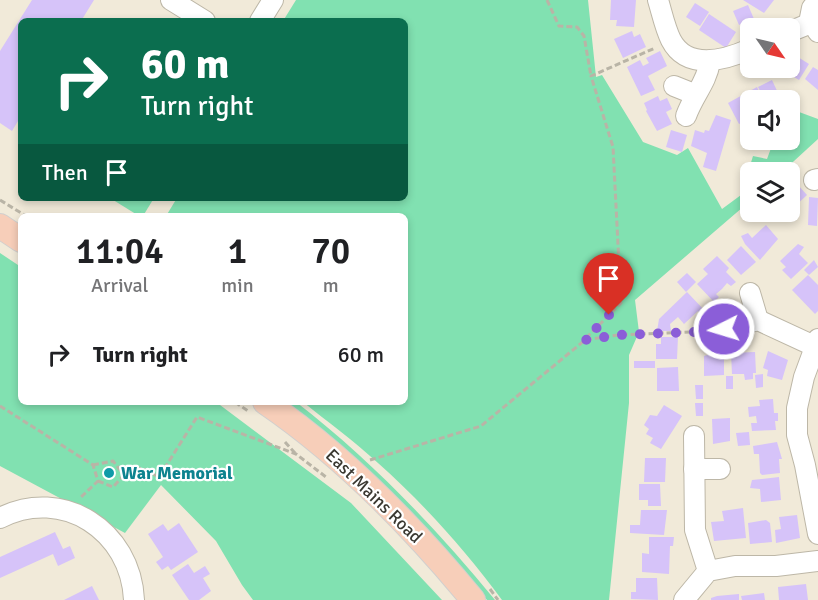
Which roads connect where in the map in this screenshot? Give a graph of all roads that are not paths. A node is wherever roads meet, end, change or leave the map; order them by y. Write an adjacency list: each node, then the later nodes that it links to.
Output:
1 (171, 0): 5 (street)
2 (273, 0): 6 (street)
3 (658, 0): 9 (street)
4 (818, 1): 7 (street)
5 (200, 18)
6 (262, 18)
7 (814, 27)
8 (740, 53): 9 (street)
9 (710, 62): 11 (street)
10 (675, 86): 11 (street)
11 (694, 94): 12 (street)
12 (686, 116)
13 (0, 226): 14 (main road)
14 (18, 238)
15 (750, 293): 16 (street)
16 (758, 320): 17 (street); 18 (street)
17 (707, 334)
18 (816, 342): 21 (street)
19 (270, 405): 29 (main road, East Mains Road)
20 (694, 436): 22 (street)
21 (812, 464): 25 (street)
22 (694, 469): 23 (street); 27 (street)
23 (720, 469)
24 (0, 518): 28 (street)
25 (818, 534)
26 (818, 561): 27 (street)
27 (708, 571): 30 (street)
28 (134, 600)
29 (473, 600)
30 (684, 600)

